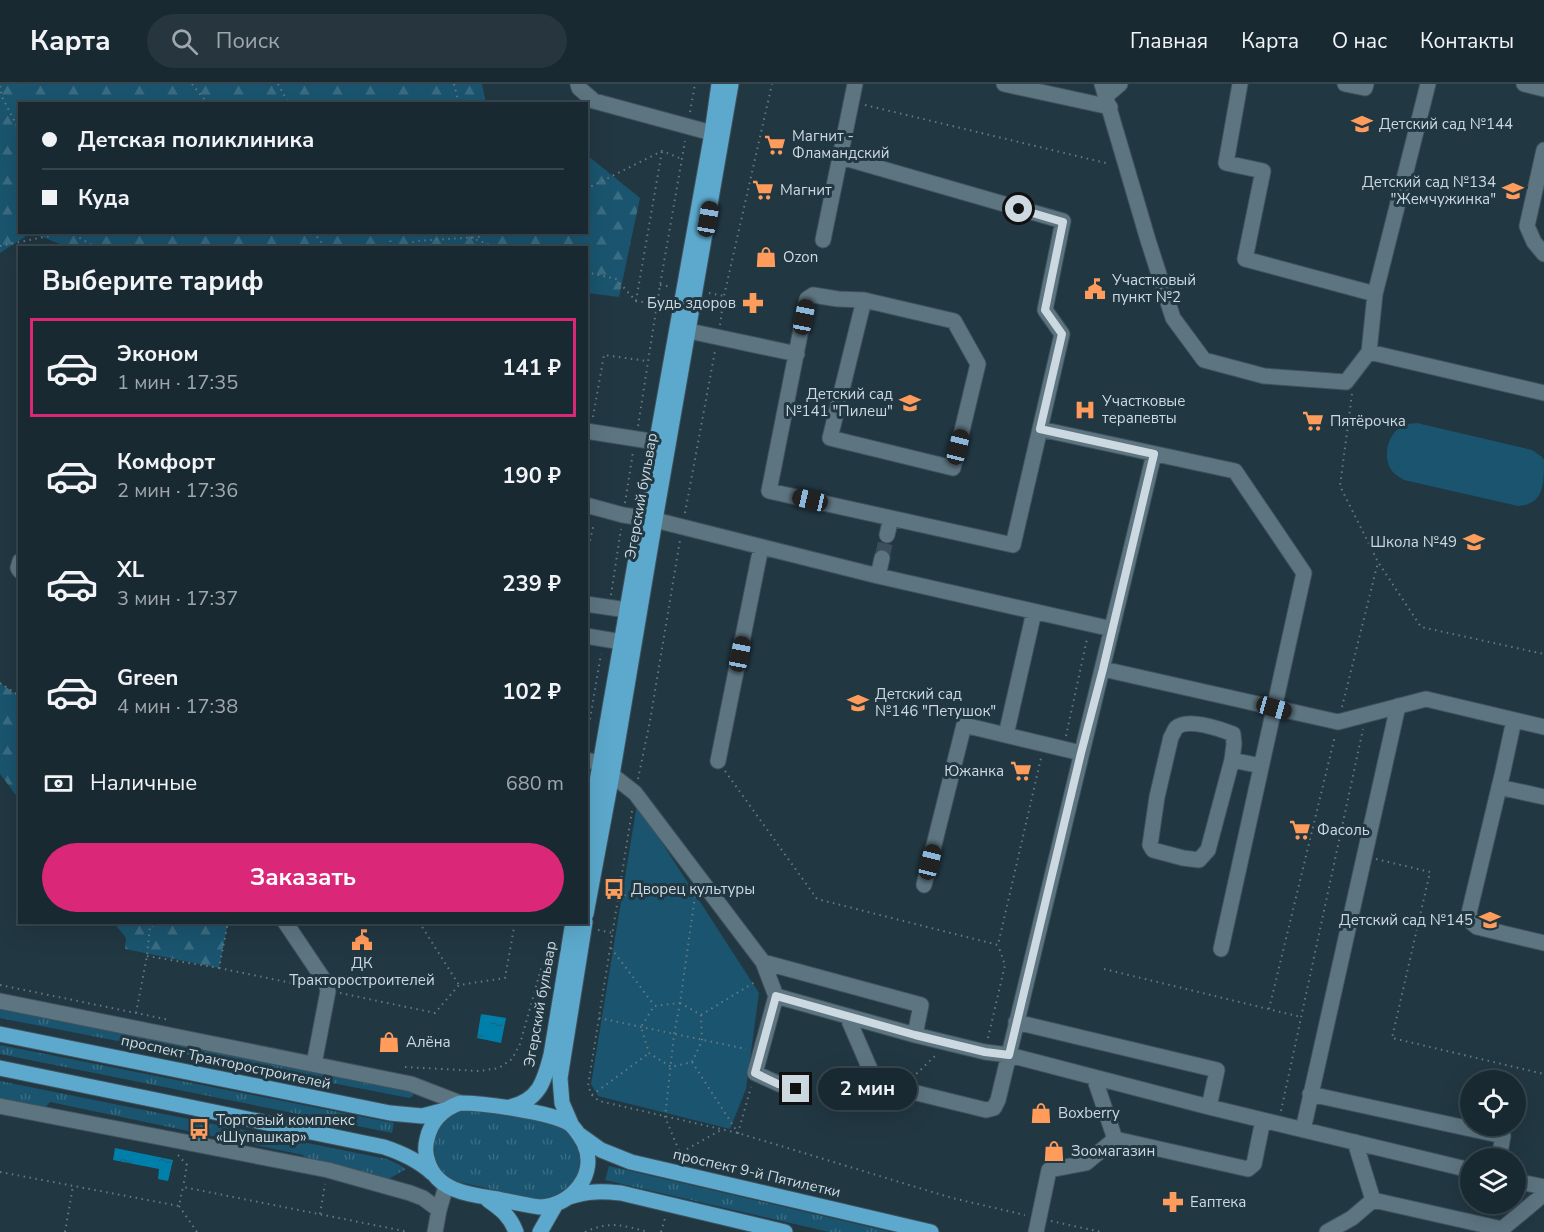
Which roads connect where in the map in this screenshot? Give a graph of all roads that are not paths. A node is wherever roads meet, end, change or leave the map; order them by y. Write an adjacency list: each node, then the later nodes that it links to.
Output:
1 (578, 84): 14 (street)
2 (719, 84): 14 (main road, Эгерский бульвар)
3 (731, 84): 21 (main road, Эгерский бульвар)
4 (855, 84): 16 (street)
5 (1004, 84): 13 (street)
6 (1120, 84): 13 (street)
7 (1240, 84): 19 (street)
8 (1345, 84): 9 (street)
9 (1366, 84)
10 (1428, 84): 19 (street)
11 (1524, 84): 12 (street)
12 (1544, 89)
13 (1106, 96): 22 (street)
14 (712, 133): 21 (main road, Эгерский бульвар)
15 (1544, 150): 18 (street)
16 (841, 157): 17 (street); 25 (street)
17 (824, 240)
18 (1544, 254)
19 (1375, 294): 22 (street)
20 (864, 300): 20 (street); 23 (street)
21 (683, 331): 23 (street); 27 (main road, Эгерский бульвар); 31 (main road, Эгерский бульвар)
22 (1369, 352): 24 (street)
23 (797, 354): 30 (street)
24 (1544, 393)
25 (1040, 429): 28 (street); 30 (street)
26 (588, 431): 27 (street)
27 (656, 442): 31 (main road, Эгерский бульвар)
28 (1154, 454): 39 (street); 44 (street)
29 (592, 507): 31 (street)
30 (891, 518): 32 (street)
31 (649, 519): 33 (street); 37 (main road, Эгерский бульвар)
32 (887, 535)
33 (761, 547): 35 (street); 50 (street)
34 (882, 558): 35 (street)
35 (878, 576): 38 (street)
36 (588, 604): 37 (street)
37 (633, 611): 41 (main road, Эгерский бульвар)
38 (1034, 612): 39 (street); 47 (street)
39 (1112, 629): 42 (street)
40 (588, 640): 41 (street)
41 (628, 643): 52 (main road, Эгерский бульвар)
42 (1103, 669): 44 (street); 48 (street)
43 (1398, 706): 44 (street); 45 (street); 75 (street)
44 (1274, 708): 51 (street)
45 (1514, 720): 46 (street); 53 (street)
46 (1544, 727)
47 (1006, 735): 48 (street); 56 (street)
48 (1081, 753): 67 (street)
49 (1232, 760): 49 (street); 51 (street)
50 (718, 761)
51 (1261, 766): 62 (street)
52 (603, 767): 55 (main road, Эгерский бульвар); 57 (main road, Эгерский бульвар); 63 (street)
53 (1499, 787): 54 (street); 61 (street)
54 (1544, 797)
55 (588, 836)
56 (924, 885)
57 (588, 912)
58 (286, 924): 71 (street)
59 (573, 924): 79 (main road, Эгерский бульвар)
60 (587, 924): 83 (main road, Эгерский бульвар)
61 (1544, 943)
62 (1221, 949)
63 (765, 968): 64 (street); 69 (street)
64 (776, 996): 66 (street); 74 (street)
65 (0, 1001): 71 (street)
66 (847, 1016): 69 (street); 70 (street)
67 (1016, 1022): 70 (street); 78 (street)
68 (0, 1034): 80 (main road, проспект Тракторостроителей)
69 (915, 1035): 70 (street)
70 (1009, 1055): 73 (street)
71 (314, 1064): 76 (street)
72 (0, 1068): 88 (main road)
73 (1094, 1077): 78 (street); 84 (street)
74 (796, 1089)
75 (1310, 1094): 82 (street); 86 (street)
76 (460, 1103): 79 (main road); 80 (main road)
77 (0, 1106): 96 (street)
78 (1209, 1107): 81 (street)
79 (507, 1108): 83 (main road)
80 (445, 1110): 88 (main road)
81 (1271, 1122): 82 (street); 84 (street)
82 (1303, 1130): 85 (street)
83 (576, 1131): 95 (main road); 103 (main road, проспект 9-й Пятилетки)
84 (1115, 1139): 97 (street)
85 (1355, 1142): 87 (street); 94 (street)
86 (1501, 1148)
87 (1460, 1168)
88 (432, 1173): 90 (main road)
89 (1526, 1183): 91 (street)
90 (446, 1186): 93 (main road); 96 (street)
91 (1544, 1187)
92 (1544, 1194): 98 (street)
93 (483, 1197): 95 (main road); 100 (main road)
94 (1373, 1200): 98 (street); 104 (street)
95 (562, 1201): 101 (main road); 102 (main road)
96 (439, 1210): 99 (street)
97 (1037, 1225)
98 (1507, 1231)
99 (435, 1232)
100 (516, 1232)
101 (540, 1232)
102 (785, 1232)
103 (931, 1232)
104 (1327, 1232)

